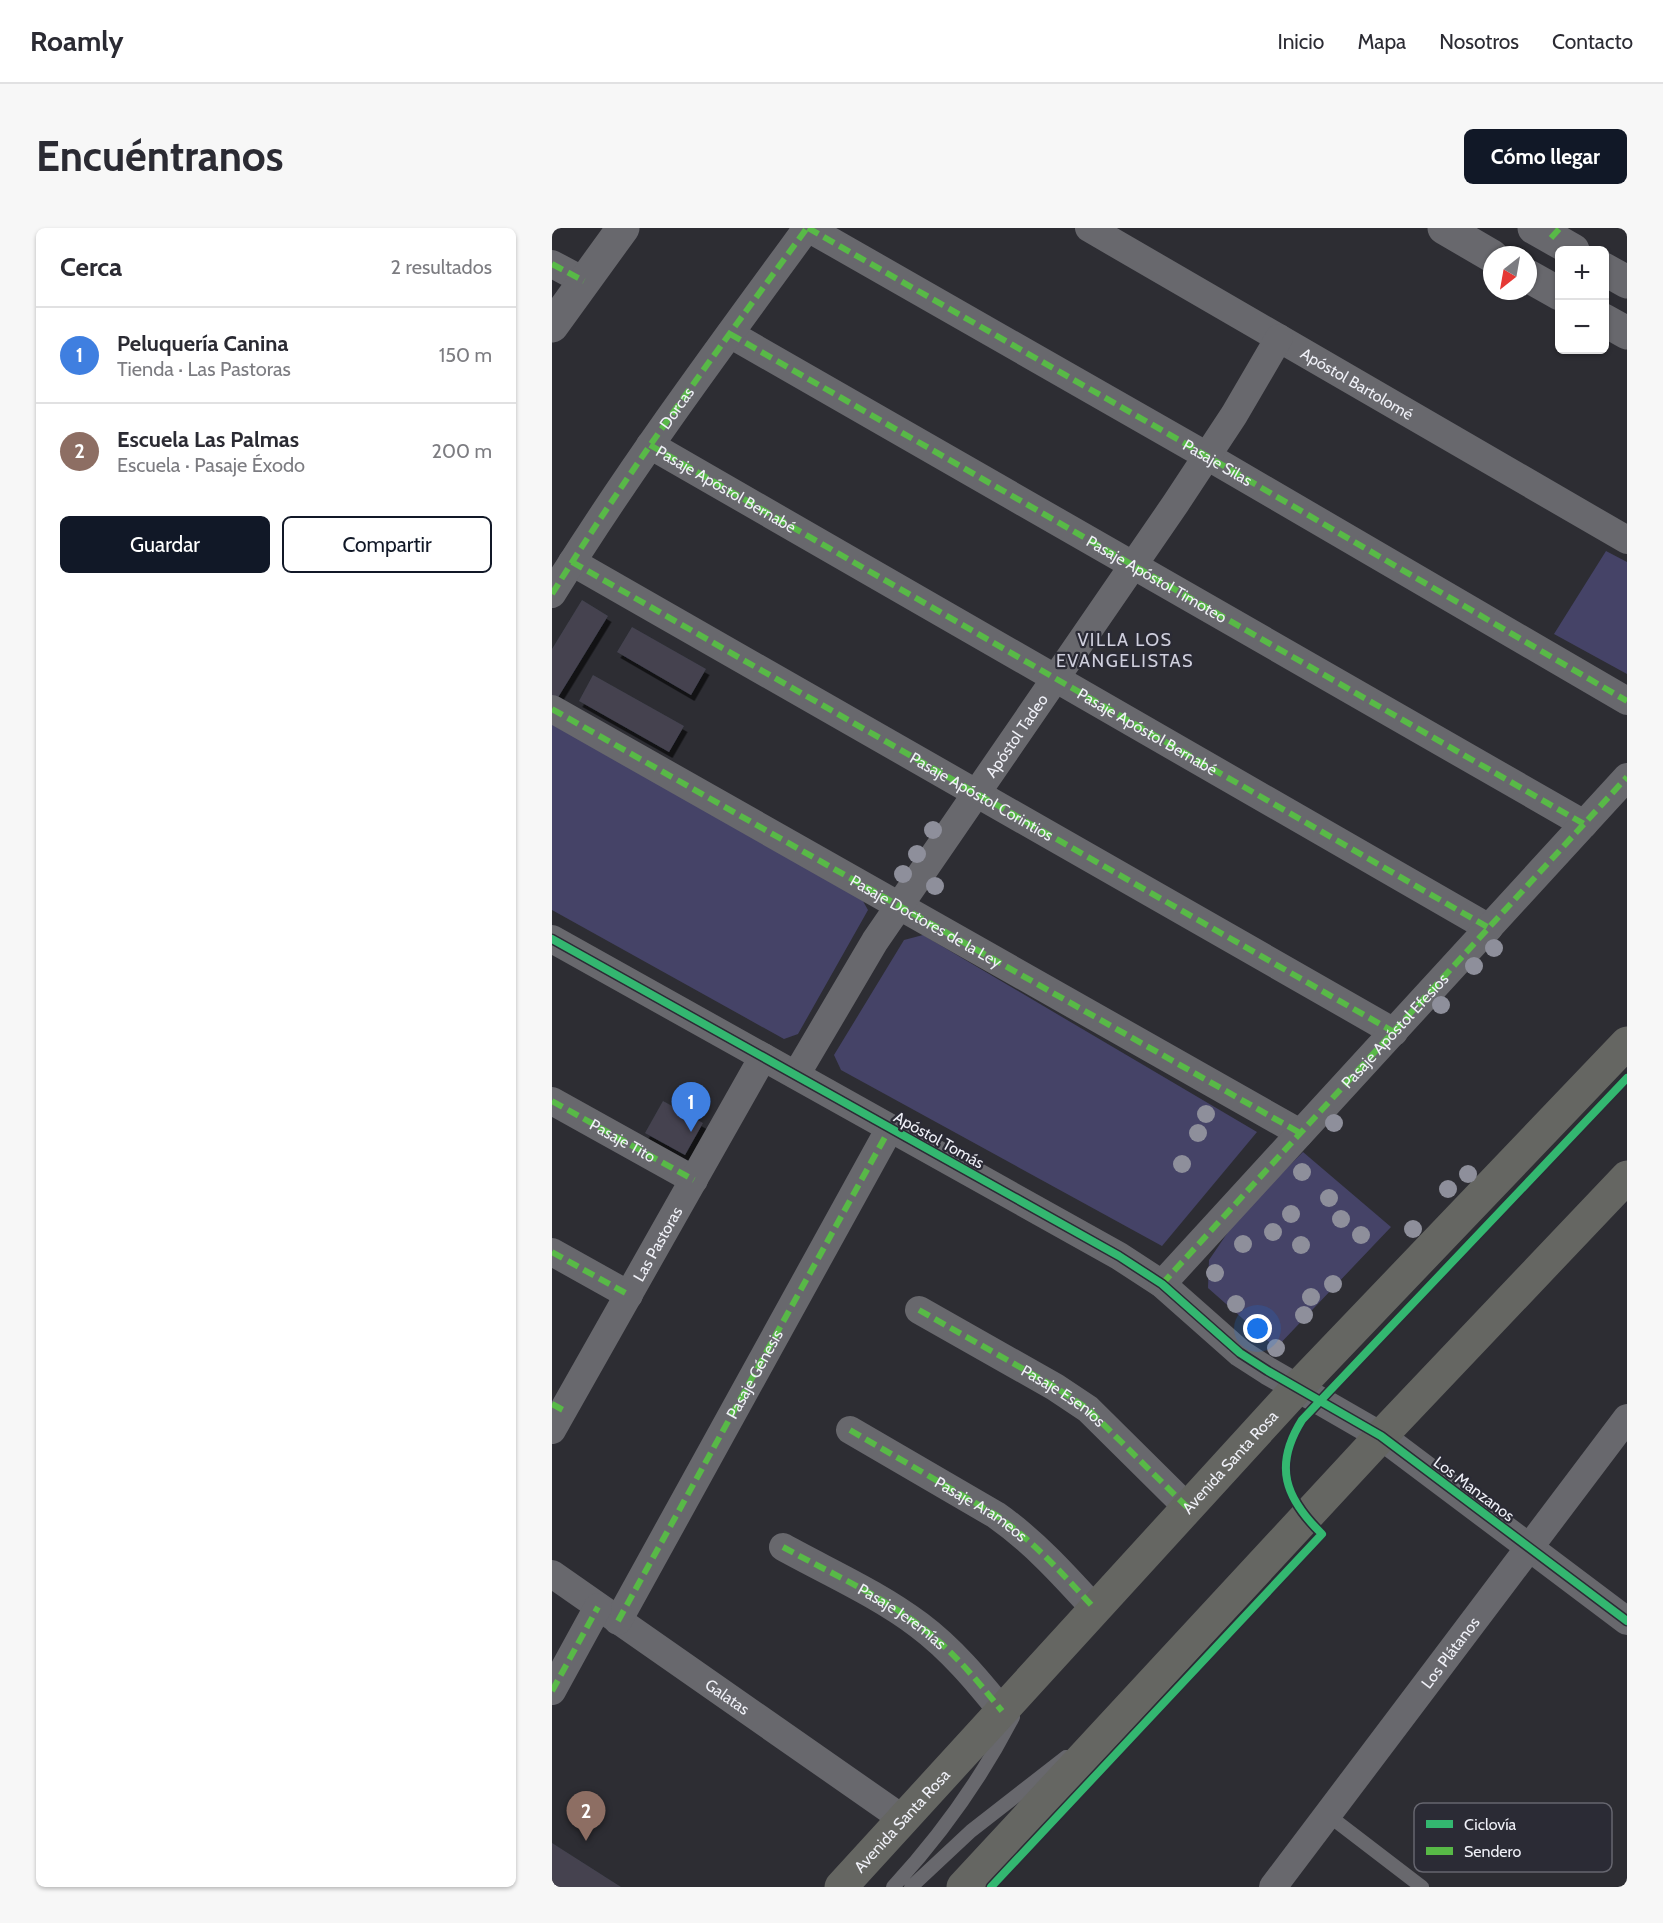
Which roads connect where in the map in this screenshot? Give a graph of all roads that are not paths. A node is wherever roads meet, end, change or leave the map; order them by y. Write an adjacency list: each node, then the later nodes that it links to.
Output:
1 (623, 228): 8 (street)
2 (807, 228): 15 (street, Dorcas); 18 (street, Pasaje Silas)
3 (1089, 228): 16 (street, Apóstol Bartolomé)
4 (1444, 228): 5 (street)
5 (1483, 251)
6 (552, 264): 8 (street)
7 (1609, 271): 10 (street)
8 (584, 281): 13 (street)
9 (1537, 281): 11 (street)
10 (1627, 282)
11 (1555, 291)
12 (1609, 322): 14 (street)
13 (552, 326)
14 (1627, 333)
15 (730, 334): 17 (street, Dorcas); 21 (street, Pasaje Apóstol Timoteo)
16 (1279, 338): 18 (street, Apóstol Tadeo); 19 (street, Apóstol Bartolomé)
17 (650, 446): 20 (street, Dorcas); 23 (street, Pasaje Apóstol Bernabé)
18 (1207, 456): 21 (street, Apóstol Tadeo); 24 (street, Pasaje Silas)
19 (1627, 540)
20 (572, 562): 22 (street, Dorcas); 27 (street, Pasaje Apóstol Corintios)
21 (1133, 565): 23 (street, Apóstol Tadeo); 28 (street, Pasaje Apóstol Timoteo)
22 (552, 594)
23 (1055, 678): 27 (street, Apóstol Tadeo); 30 (street, Pasaje Apóstol Bernabé)
24 (1627, 701)
25 (552, 709): 29 (street, Pasaje Doctores de la Ley)
26 (1627, 777): 28 (street, Pasaje Apóstol Efesios)
27 (977, 793): 29 (street, Apóstol Tadeo); 32 (street, Pasaje Apóstol Corintios)
28 (1584, 824): 30 (street, Pasaje Apóstol Efesios)
29 (898, 906): 35 (street, Apóstol Tadeo); 38 (street, Pasaje Doctores de la Ley)
30 (1489, 928): 32 (street, Pasaje Apóstol Efesios)
31 (552, 939): 34 (street, Apóstol Tomás)
32 (1394, 1032): 38 (street, Pasaje Apóstol Efesios)
33 (1627, 1043): 45 (main road, Avenida Santa Rosa)
34 (763, 1057): 35 (street, Apóstol Tomás); 40 (street, Las Pastoras)
35 (796, 1075): 37 (street, Apóstol Tomás)
36 (552, 1101): 40 (street, Pasaje Tito)
37 (890, 1128): 42 (street, Apóstol Tomás); 55 (street, Pasaje Génesis)
38 (1300, 1133): 42 (street, Pasaje Apóstol Efesios)
39 (1627, 1177): 49 (main road)
40 (694, 1180): 43 (street, Las Pastoras)
41 (552, 1252): 43 (street)
42 (1162, 1284): 45 (street, Apóstol Tomás)
43 (629, 1295): 46 (street, Las Pastoras)
44 (919, 1310): 50 (street, Pasaje Esenios)
45 (1298, 1388): 49 (street, Los Manzanos); 50 (main road, Avenida Santa Rosa)
46 (556, 1415)
47 (1627, 1418): 52 (street, Los Plátanos)
48 (850, 1430): 54 (street, Pasaje Arameos)
49 (1381, 1436): 52 (street, Los Manzanos); 60 (main road)
50 (1187, 1507): 54 (main road, Avenida Santa Rosa)
51 (783, 1547): 59 (street, Pasaje Jeremías)
52 (1530, 1547): 56 (street, Los Manzanos); 61 (street, Los Plátanos)
53 (552, 1574): 55 (street, Galatas)
54 (1094, 1608): 57 (main road, Avenida Santa Rosa)
55 (608, 1614): 58 (street, Pasaje Génesis); 62 (street, Galatas)
56 (1627, 1621)
57 (1033, 1677): 59 (main road, Avenida Santa Rosa); 64 (lane)
58 (552, 1691)
59 (1002, 1711): 62 (main road, Avenida Santa Rosa)
60 (1113, 1723): 65 (lane); 66 (main road)
61 (1328, 1815): 67 (street, Los Plátanos); 68 (lane)
62 (903, 1819): 63 (main road, Avenida Santa Rosa)
63 (841, 1887)
64 (893, 1887)
65 (911, 1887)
66 (963, 1887)
67 (1274, 1887)
68 (1422, 1887)

